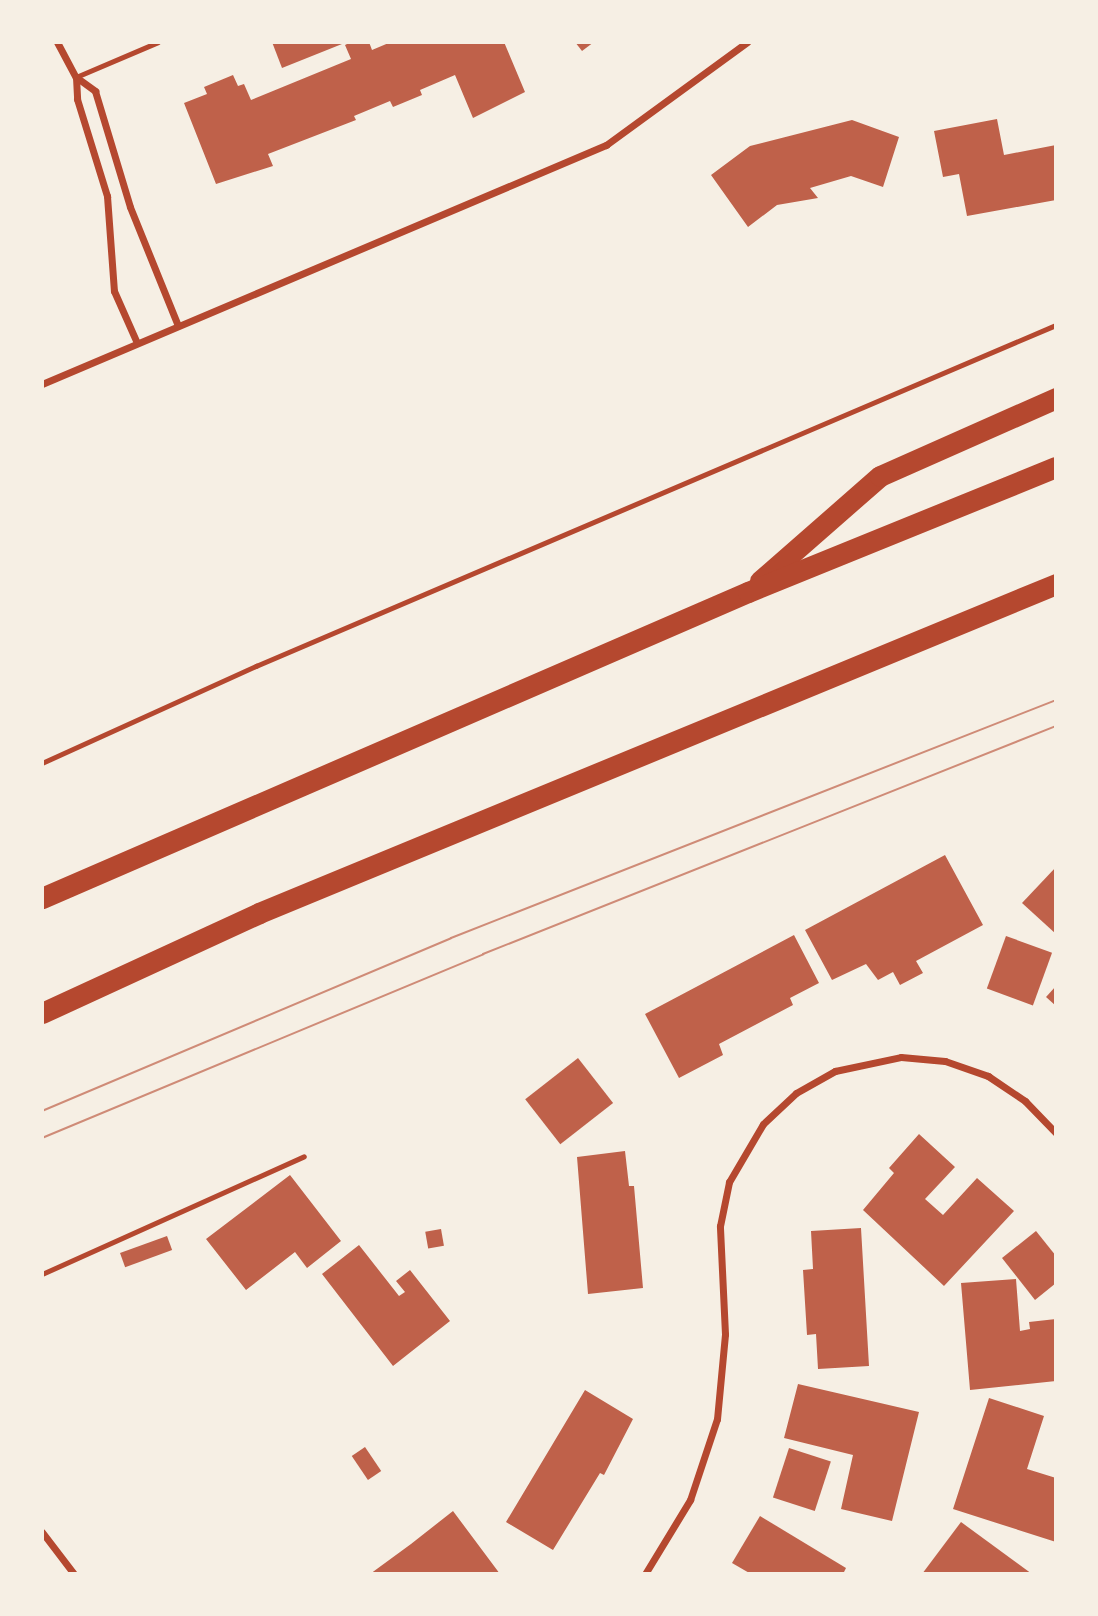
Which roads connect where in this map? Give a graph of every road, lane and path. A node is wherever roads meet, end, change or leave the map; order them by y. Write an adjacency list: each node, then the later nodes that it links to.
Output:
1 (57, 42): 4 (street)
2 (158, 42): 4 (lane)
3 (747, 42): 6 (street)
4 (76, 77): 6 (street); 7 (street)
5 (1056, 325): 13 (path)
6 (178, 327): 7 (street)
7 (137, 343): 8 (street)
8 (42, 384)
9 (1056, 398): 12 (highway)
10 (1056, 467): 12 (highway)
11 (1056, 584): 15 (highway)
12 (748, 592): 14 (highway)
13 (42, 763)
14 (42, 898)
15 (42, 1013)
16 (1056, 1133): 21 (street)
17 (304, 1156): 18 (lane)
18 (42, 1274)
19 (42, 1532): 20 (street)
20 (74, 1574)
21 (645, 1574)

